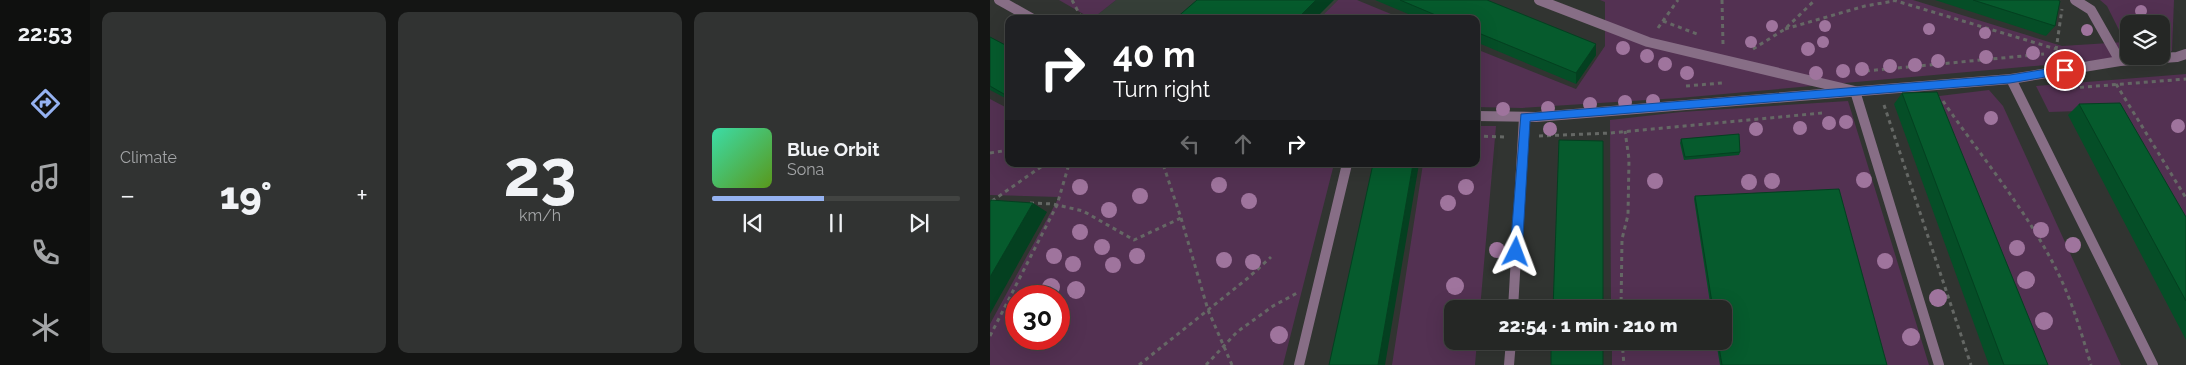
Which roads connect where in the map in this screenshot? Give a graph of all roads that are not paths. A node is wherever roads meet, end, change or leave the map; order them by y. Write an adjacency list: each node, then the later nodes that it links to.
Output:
1 (999, 0): 4 (street)
2 (1539, 0): 9 (street)
3 (2075, 0): 7 (street)
4 (1026, 15)
5 (2186, 54): 6 (street)
6 (2170, 58)
7 (2120, 62): 8 (street)
8 (2010, 79): 9 (street); 18 (street)
9 (1855, 91): 11 (street); 17 (street)
10 (1480, 116): 11 (street)
11 (1524, 117): 13 (street)
12 (1346, 167): 15 (street)
13 (1514, 300)
14 (1510, 350): 16 (street)
15 (1299, 365)
16 (1509, 365)
17 (1939, 365)
18 (2153, 365)

